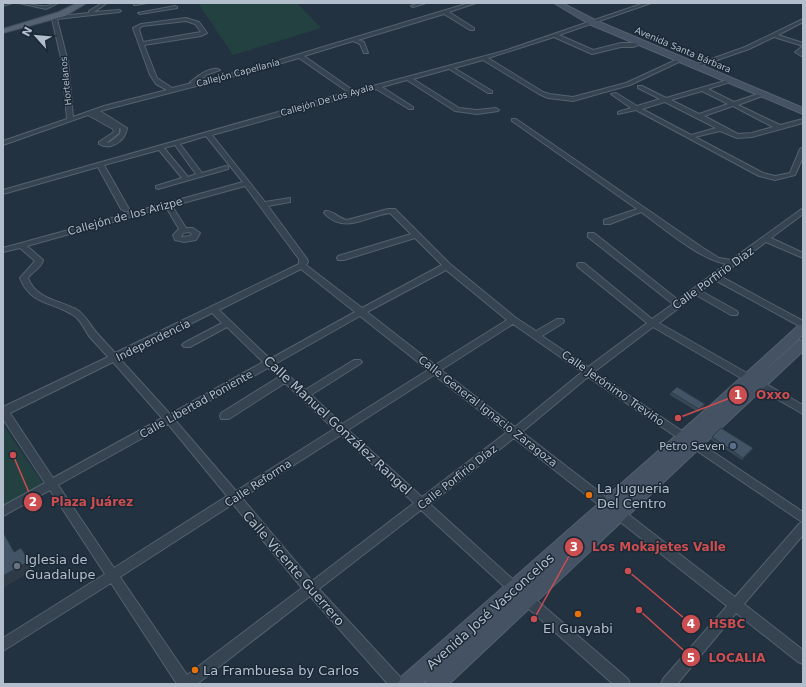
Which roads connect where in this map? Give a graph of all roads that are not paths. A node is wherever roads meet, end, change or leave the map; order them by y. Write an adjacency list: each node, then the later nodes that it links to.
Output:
1 (10, 3): 15 (street)
2 (21, 3): 3 (street)
3 (56, 3)
4 (77, 3): 30 (main road)
5 (83, 3): 26 (main road)
6 (105, 3): 24 (street)
7 (144, 3): 14 (street)
8 (154, 3): 20 (street)
9 (424, 3): 16 (street)
10 (456, 3): 17 (street)
11 (474, 3): 17 (street, Callejón Capellanía)
12 (557, 3): 29 (main road, Avenida Santa Bárbara)
13 (649, 3): 29 (street, Callejón De Los Ayala)
14 (136, 4)
15 (3, 6)
16 (413, 6)
17 (463, 7): 21 (street, Callejón Capellanía)
18 (175, 8): 20 (street)
19 (115, 10): 24 (street)
20 (158, 10): 22 (street); 25 (street)
21 (445, 12): 31 (street); 34 (street, Callejón Capellanía)
22 (140, 13)
23 (181, 14): 25 (street)
24 (86, 15): 26 (street)
25 (162, 17): 27 (street)
26 (53, 18): 30 (main road); 68 (street, Hortelanos)
27 (142, 20)
28 (803, 20): 32 (street)
29 (592, 22): 33 (street, Callejón De Los Ayala); 35 (main road, Avenida Santa Bárbara)
30 (3, 29)
31 (472, 29)
32 (774, 35): 37 (street); 44 (street)
33 (556, 36): 35 (street); 42 (street, Callejón De Los Ayala)
34 (354, 40): 39 (street); 41 (street, Callejón Capellanía)
35 (639, 43): 43 (main road, Avenida Santa Bárbara)
36 (142, 44): 36 (street); 51 (street)
37 (803, 45)
38 (803, 48): 40 (street)
39 (366, 52)
40 (803, 55)
41 (300, 56): 51 (street, Callejón Capellanía); 54 (street)
42 (484, 58): 43 (street); 45 (street, Callejón De Los Ayala)
43 (680, 60): 44 (main road, Avenida Santa Bárbara)
44 (695, 66): 48 (main road, Avenida Santa Bárbara)
45 (449, 67): 47 (street, Callejón De Los Ayala); 53 (street)
46 (217, 70): 51 (street)
47 (408, 78): 49 (street, Callejón De Los Ayala); 61 (street)
48 (730, 81): 52 (street); 56 (main road, Avenida Santa Bárbara)
49 (376, 86): 54 (street, Callejón De Los Ayala); 59 (street)
50 (640, 87): 57 (street)
51 (169, 89): 62 (street, Callejón Capellanía)
52 (703, 89): 57 (street); 58 (street)
53 (490, 92)
54 (353, 93): 73 (street, Callejón De Los Ayala)
55 (614, 94): 60 (street)
56 (763, 94): 58 (street); 63 (main road, Avenida Santa Bárbara)
57 (666, 100): 60 (street); 66 (street)
58 (734, 104): 66 (street); 71 (street)
59 (411, 108)
60 (636, 108): 65 (street); 74 (street)
61 (496, 110)
62 (95, 111): 64 (street, Callejón Capellanía); 67 (street)
63 (803, 111)
64 (88, 113): 67 (street); 68 (street, Callejón Capellanía)
65 (620, 113)
66 (699, 116): 72 (street)
67 (103, 118): 67 (street)
68 (70, 120): 76 (street, Callejón Capellanía)
69 (514, 120): 90 (street)
70 (803, 121): 71 (street)
71 (778, 127): 72 (street)
72 (721, 130): 74 (street)
73 (208, 134): 75 (street, Callejón De Los Ayala); 83 (street)
74 (689, 137): 78 (street)
75 (176, 142): 77 (street, Callejón De Los Ayala); 81 (street)
76 (3, 143)
77 (160, 147): 79 (street, Callejón De Los Ayala); 82 (street)
78 (803, 149)
79 (100, 164): 85 (street, Callejón De Los Ayala); 89 (street)
80 (226, 168): 81 (street)
81 (200, 175): 82 (street)
82 (186, 179): 84 (street)
83 (247, 183): 87 (street); 88 (street, Callejón de los Arizpe)
84 (158, 187)
85 (3, 192)
86 (287, 200): 87 (street)
87 (263, 205): 104 (street)
88 (169, 206): 94 (street); 98 (street, Callejón de los Arizpe)
89 (125, 209)
90 (641, 210): 93 (street); 102 (street)
91 (803, 210): 97 (street, Calle Porfirio Díaz)
92 (328, 214): 95 (street, Calle Jerónimo Treviño)
93 (607, 222)
94 (183, 230)
95 (417, 235): 101 (street); 105 (street, Calle Jerónimo Treviño)
96 (591, 235): 108 (street)
97 (767, 239): 100 (street); 102 (street, Calle Porfirio Díaz)
98 (21, 245): 99 (street, Callejón de los Arizpe); 120 (street, Calle Vicente Guerrero)
99 (3, 250)
100 (803, 256)
101 (341, 258)
102 (733, 263): 106 (street, Calle Porfirio Díaz)
103 (581, 265): 115 (street)
104 (302, 266): 109 (street, Independencia); 110 (street, Calle General Ignacio Zaragoza)
105 (447, 266): 110 (street, Calle Libertad Poniente); 112 (street, Calle Jerónimo Treviño)
106 (715, 277): 107 (street, Calle Porfirio Díaz); 116 (street)
107 (696, 291): 108 (street, Calle Porfirio Díaz); 111 (street)
108 (678, 304): 115 (street, Calle Porfirio Díaz)
109 (214, 310): 114 (street, Calle Manuel González Rangel); 120 (street, Independencia)
110 (361, 312): 122 (street, Calle Libertad Poniente); 123 (street, Calle General Ignacio Zaragoza)
111 (734, 312)
112 (513, 320): 117 (street, Calle Jerónimo Treviño); 123 (street, Calle Reforma)
113 (560, 322): 117 (street)
114 (228, 323): 118 (street); 122 (street, Calle Manuel González Rangel)
115 (654, 323): 124 (street, Calle Porfirio Díaz); 126 (street)
116 (803, 327): 126 (main road, Avenida José Vasconcelos)
117 (536, 335): 124 (street, Calle Jerónimo Treviño)
118 (187, 344)
119 (803, 344): 126 (main road, Avenida José Vasconcelos)
120 (115, 359): 129 (street, Independencia); 131 (street, Calle Vicente Guerrero)
121 (357, 362): 127 (street)
122 (269, 363): 125 (street, Calle Manuel González Rangel); 131 (street, Calle Libertad Poniente)
123 (436, 369): 132 (street, Calle Reforma); 133 (street, Calle General Ignacio Zaragoza)
124 (588, 372): 133 (street, Calle Porfirio Díaz); 134 (street, Calle Jerónimo Treviño)
125 (285, 378): 127 (street, Calle Manuel González Rangel); 130 (street)
126 (754, 381): 128 (street); 134 (main road, Avenida José Vasconcelos)
127 (304, 395): 132 (street, Calle Manuel González Rangel)
128 (803, 410)
129 (3, 412): 135 (street)
130 (225, 416)
131 (169, 419): 135 (street, Calle Libertad Poniente); 136 (street, Calle Vicente Guerrero)
132 (342, 429): 136 (street, Calle Reforma); 137 (street, Calle Manuel González Rangel)
133 (515, 432): 137 (street, Calle Porfirio Díaz); 138 (street, Calle General Ignacio Zaragoza)
134 (689, 441): 138 (main road, Avenida José Vasconcelos); 140 (street, Calle Jerónimo Treviño)
135 (52, 484): 139 (street, Calle Libertad Poniente); 142 (street)
136 (234, 498): 142 (street, Calle Reforma); 143 (street, Calle Vicente Guerrero)
137 (422, 503): 143 (street, Calle Porfirio Díaz); 144 (street, Calle Manuel González Rangel)
138 (614, 509): 144 (main road, Avenida José Vasconcelos); 145 (street, Calle General Ignacio Zaragoza)
139 (3, 511)
140 (803, 518)
141 (803, 528): 145 (street)
142 (113, 575): 146 (street, Calle Reforma); 148 (street)
143 (310, 589): 148 (street, Calle Porfirio Díaz); 149 (street, Calle Vicente Guerrero)
144 (520, 594): 150 (main road, Avenida José Vasconcelos); 151 (main road, Avenida José Vasconcelos); 152 (street, Calle Manuel González Rangel)
145 (736, 606): 147 (street, Calle General Ignacio Zaragoza); 153 (street)
146 (3, 645)
147 (803, 658)
148 (186, 684)
149 (397, 684)
150 (408, 684)
151 (435, 684)
152 (623, 684)
153 (668, 684)

